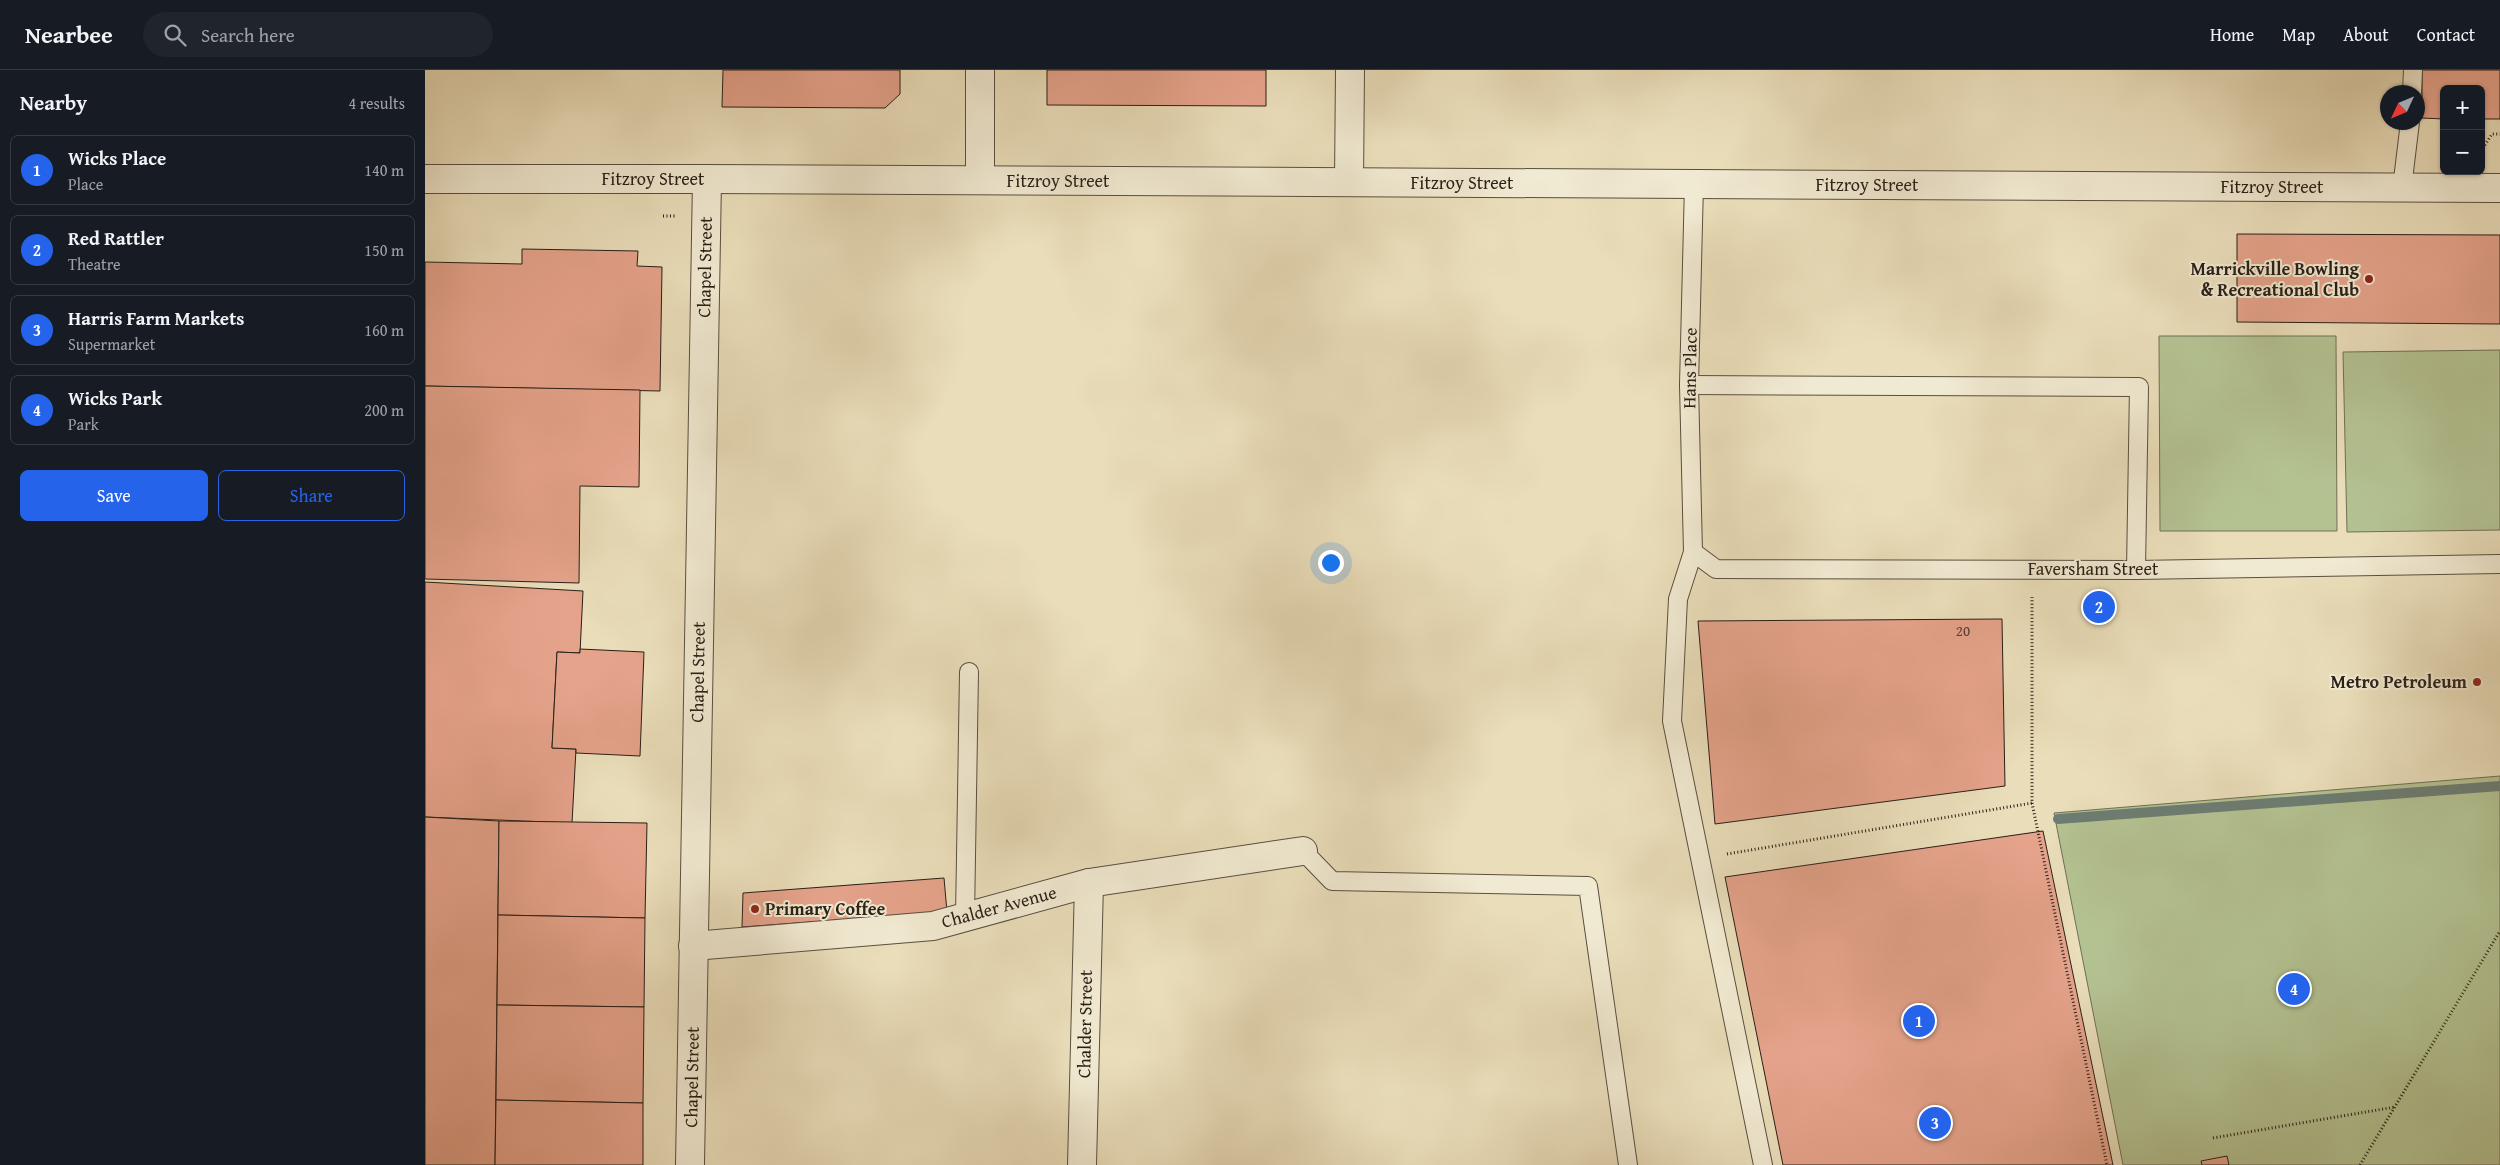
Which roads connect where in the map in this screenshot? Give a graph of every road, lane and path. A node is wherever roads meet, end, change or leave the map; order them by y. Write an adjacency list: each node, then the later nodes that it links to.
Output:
1 (980, 70): 10 (street)
2 (1350, 70): 11 (street)
3 (2413, 70): 4 (lane)
4 (2412, 85)
5 (2409, 130): 13 (lane)
6 (2500, 134): 7 (path)
7 (2485, 145)
8 (425, 179): 9 (street, Fitzroy Street)
9 (707, 179): 10 (street, Fitzroy Street); 27 (street, Chapel Street)
10 (980, 180): 11 (street, Fitzroy Street)
11 (1349, 182): 12 (street, Fitzroy Street)
12 (1694, 184): 13 (street, Fitzroy Street); 15 (lane, Hans Place)
13 (2402, 188): 14 (street, Fitzroy Street)
14 (2500, 188)
15 (1689, 385): 16 (lane, Hans Place); 19 (lane)
16 (1693, 552): 18 (lane, Faversham Street); 23 (lane)
17 (2500, 564): 19 (lane, Faversham Street)
18 (2032, 569): 19 (lane, Faversham Street); 21 (path)
19 (2136, 570)
20 (969, 672): 25 (lane)
21 (2033, 803): 23 (path); 34 (path)
22 (1303, 851): 24 (street, Chalder Avenue); 32 (lane)
23 (1701, 858): 33 (lane)
24 (1089, 883): 25 (street, Chalder Avenue); 31 (street, Chalder Street)
25 (965, 918): 27 (street, Chalder Avenue)
26 (2500, 931): 28 (path)
27 (693, 946): 30 (street, Chapel Street)
28 (2395, 1107): 29 (path); 35 (path)
29 (2213, 1138)
30 (691, 1165)
31 (1082, 1165)
32 (1628, 1165)
33 (1763, 1165)
34 (2107, 1165)
35 (2360, 1165)

